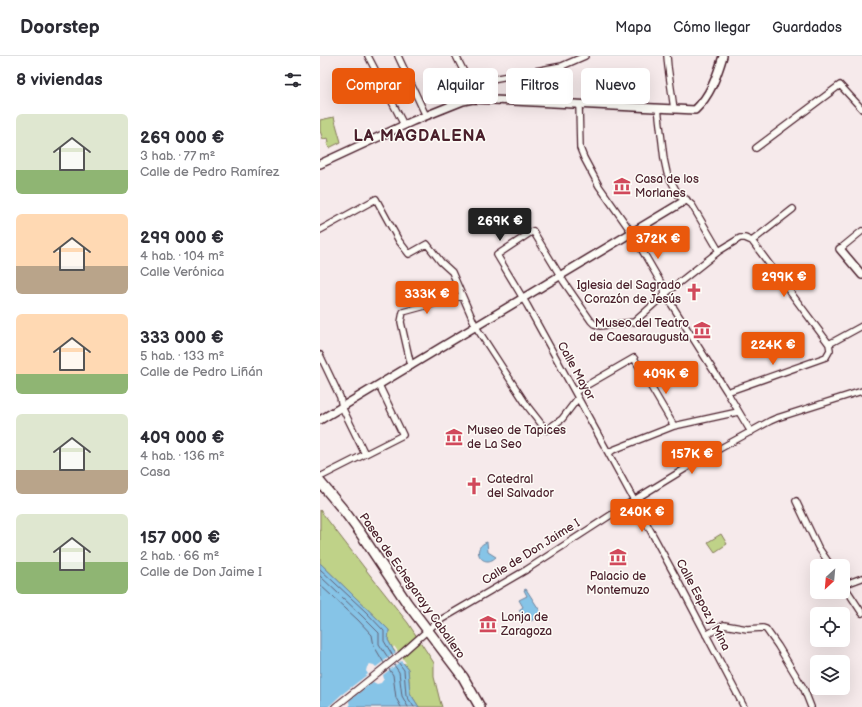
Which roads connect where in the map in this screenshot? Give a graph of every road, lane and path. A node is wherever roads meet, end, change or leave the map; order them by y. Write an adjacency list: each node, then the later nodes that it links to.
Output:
1 (368, 56): 8 (street)
2 (398, 56): 18 (street)
3 (456, 56): 9 (street)
4 (585, 56): 7 (street)
5 (667, 56): 15 (street)
6 (723, 56): 15 (street)
7 (562, 66): 10 (street)
8 (374, 68)
9 (462, 68)
10 (498, 78)
11 (393, 104): 19 (street)
12 (456, 104): 18 (street)
13 (573, 104): 14 (street)
14 (579, 104): 17 (street); 26 (street)
15 (674, 108): 17 (street)
16 (862, 109): 20 (street)
17 (659, 112): 22 (street)
18 (426, 116): 19 (street)
19 (404, 125): 21 (street)
20 (756, 148)
21 (320, 164)
22 (686, 200): 26 (street); 29 (street)
23 (793, 209): 27 (street)
24 (320, 230): 33 (street)
25 (862, 231): 28 (street)
26 (632, 233): 31 (street); 32 (street)
27 (752, 241): 29 (street); 37 (street)
28 (840, 249): 30 (street)
29 (719, 251): 32 (street)
30 (862, 275)
31 (561, 276): 32 (street); 34 (street); 34 (street, Calle Mayor)
32 (666, 294): 43 (street)
33 (462, 296): 36 (street); 39 (street)
34 (523, 298): 36 (street); 42 (street, Calle Mayor)
35 (862, 326): 37 (street)
36 (476, 327): 39 (street); 44 (street)
37 (829, 347): 43 (street)
38 (320, 355): 45 (street)
39 (411, 366): 40 (street)
40 (379, 385): 45 (street); 51 (street)
41 (862, 391): 49 (street, Calle de Don Jaime I)
42 (575, 392): 44 (street, Calle Mayor); 48 (street)
43 (727, 392): 46 (street)
44 (578, 398): 50 (street, Calle Mayor)
45 (342, 407): 47 (street); 51 (street)
46 (738, 412): 48 (street); 49 (street)
47 (320, 420)
48 (674, 426): 50 (street)
49 (751, 432): 54 (street, Calle de Don Jaime I)
50 (609, 453): 54 (street, Calle Mayor)
51 (365, 454): 52 (street)
52 (320, 478)
53 (320, 482): 61 (main road, Paseo de Echegaray y Caballero)
54 (634, 500): 61 (street, Calle de Don Jaime I); 62 (street, Calle Espoz y Mina)
55 (796, 501): 56 (street)
56 (826, 559)
57 (862, 578): 58 (street)
58 (850, 582)
59 (850, 595): 60 (street)
60 (862, 614)
61 (428, 630): 63 (street, Calle de Don Jaime I); 64 (main road, Paseo de Echegaray y Caballero)
62 (706, 635): 65 (street, Calle Espoz y Mina); 66 (street)
63 (335, 707)
64 (480, 707)
65 (744, 707)
66 (811, 707)

